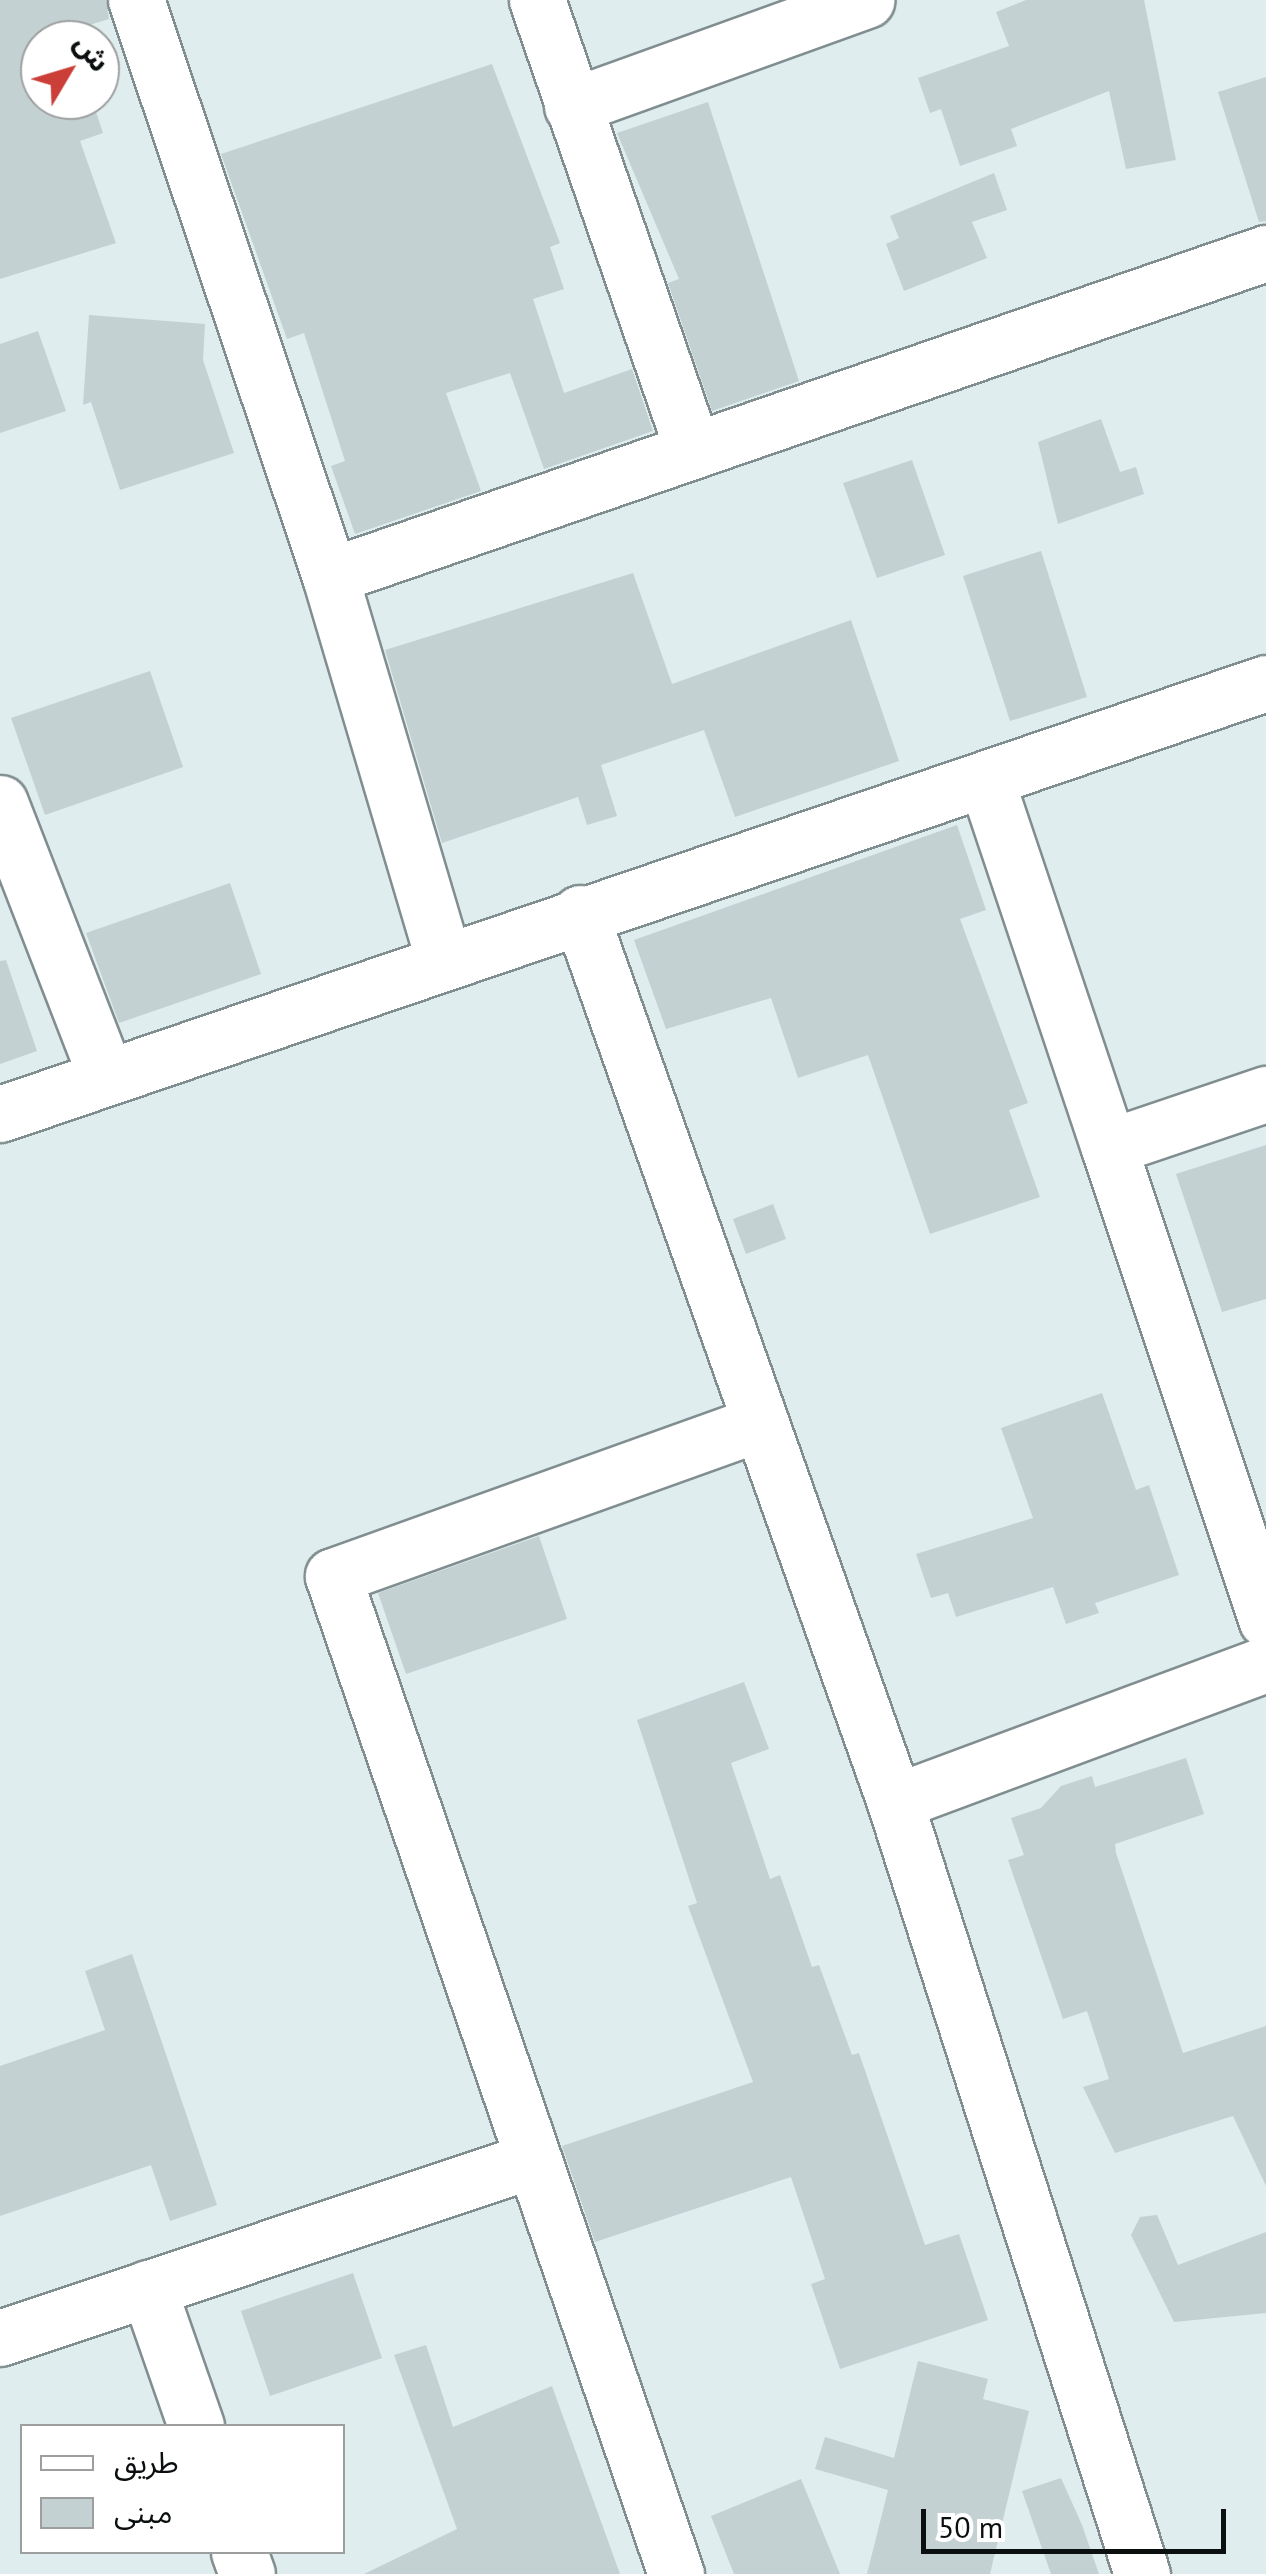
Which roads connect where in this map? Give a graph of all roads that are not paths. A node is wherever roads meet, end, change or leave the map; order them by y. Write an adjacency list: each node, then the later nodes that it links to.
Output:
1 (136, 0): 7 (street)
2 (538, 0): 4 (street)
3 (868, 0): 4 (street)
4 (572, 106): 6 (street)
5 (1266, 253): 6 (street)
6 (693, 451): 7 (street)
7 (330, 576): 12 (street)
8 (1266, 682): 9 (street)
9 (986, 783): 11 (street); 16 (street)
10 (0, 803): 13 (street)
11 (580, 913): 12 (street); 17 (street)
12 (444, 960): 13 (street)
13 (106, 1076): 15 (street)
14 (1266, 1094): 16 (street)
15 (0, 1114)
16 (1108, 1147): 18 (street)
17 (760, 1423): 20 (street); 21 (street)
18 (1266, 1620)
19 (1266, 1664): 20 (street)
20 (894, 1802): 26 (street)
21 (528, 2161): 22 (street); 25 (street)
22 (148, 2288): 23 (street); 24 (street)
23 (0, 2338)
24 (195, 2424)
25 (676, 2574)
26 (1142, 2574)

